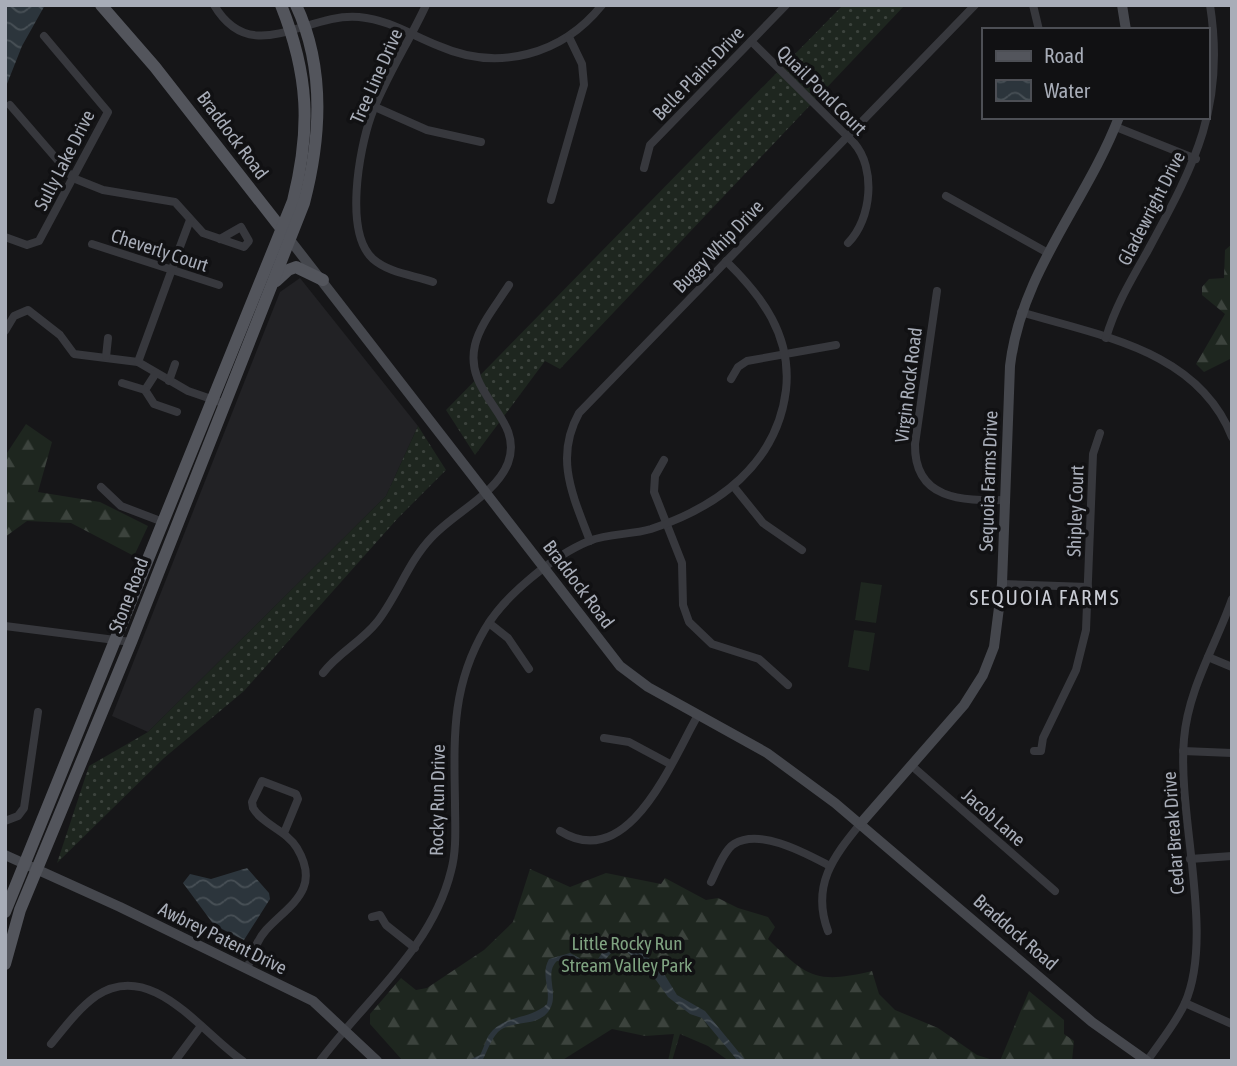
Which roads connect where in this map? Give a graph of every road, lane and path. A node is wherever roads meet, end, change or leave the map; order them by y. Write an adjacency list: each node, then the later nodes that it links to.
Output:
1 (101, 5): 33 (main road, Braddock Road)
2 (214, 5): 15 (street)
3 (282, 5): 15 (main road, Stone Road)
4 (296, 5): 12 (main road, Stone Road)
5 (426, 5): 16 (street, Tree Line Drive)
6 (602, 5): 18 (street)
7 (786, 5): 19 (street, Belle Plains Drive)
8 (975, 5): 25 (street, Buggy Whip Drive)
9 (1033, 5): 13 (street)
10 (1122, 5): 14 (street)
11 (1210, 5): 21 (street, Gladewright Drive)
12 (305, 26): 15 (street); 16 (street); 36 (main road, Stone Road)
13 (1038, 28)
14 (1126, 28)
15 (291, 31): 33 (main road, Stone Road)
16 (412, 33): 18 (street); 22 (street, Tree Line Drive)
17 (44, 36): 29 (street, Sully Lake Drive)
18 (569, 37): 31 (street)
19 (751, 41): 25 (street, Quail Pond Court); 28 (street, Belle Plains Drive)
20 (10, 105): 29 (street)
21 (1209, 106)
22 (375, 107): 26 (street); 43 (street, Tree Line Drive)
23 (1206, 119): 27 (street, Gladewright Drive)
24 (1117, 122): 27 (street); 39 (street, Sequoia Farms Drive)
25 (847, 136): 37 (street, Quail Pond Court); 41 (street, Buggy Whip Drive)
26 (481, 142)
27 (1196, 159): 51 (street, Gladewright Drive)
28 (644, 168)
29 (74, 178): 32 (street); 34 (street, Sully Lake Drive)
30 (946, 195): 39 (street)
31 (551, 200)
32 (190, 220): 35 (street); 40 (street)
33 (281, 229): 36 (main road, Braddock Road); 62 (main road, Stone Road)
34 (5, 237)
35 (220, 239)
36 (290, 240): 42 (street, Braddock Road); 46 (main road, Stone Road)
37 (848, 243)
38 (92, 244): 40 (street, Cheverly Court)
39 (1048, 253): 48 (street, Sequoia Farms Drive)
40 (175, 261): 44 (street, Cheverly Court); 55 (street)
41 (726, 261): 53 (street, Rocky Run Drive); 73 (street, Buggy Whip Drive)
42 (323, 280): 46 (main road); 69 (street, Braddock Road)
43 (433, 282)
44 (219, 285)
45 (509, 285): 69 (street)
46 (271, 287): 62 (main road, Stone Road)
47 (937, 291): 70 (street, Virgin Rock Road)
48 (1021, 312): 51 (street); 70 (street, Sequoia Farms Drive)
49 (5, 331): 54 (street)
50 (108, 338): 54 (street)
51 (1106, 338): 65 (street)
52 (835, 345): 53 (street)
53 (784, 354): 58 (street); 68 (street, Rocky Run Drive)
54 (106, 357): 55 (street)
55 (138, 362): 57 (street)
56 (175, 364): 59 (street)
57 (156, 373): 59 (street); 61 (street)
58 (731, 379)
59 (169, 381): 62 (street)
60 (122, 383): 61 (street)
61 (145, 390): 63 (street)
62 (218, 401): 71 (main road, Stone Road); 82 (main road, Stone Road)
63 (177, 412)
64 (1100, 433): 77 (street, Shipley Court)
65 (1232, 437)
66 (664, 460): 72 (street)
67 (101, 487): 71 (street)
68 (734, 487): 72 (street, Rocky Run Drive); 74 (street)
69 (485, 491): 75 (street, Braddock Road); 86 (street)
70 (1004, 500): 76 (street, Sequoia Farms Drive)
71 (163, 522): 81 (main road, Stone Road)
72 (666, 523): 73 (street, Rocky Run Drive); 87 (street)
73 (590, 541): 75 (street, Rocky Run Drive)
74 (802, 550)
75 (544, 570): 79 (street, Rocky Run Drive); 89 (street, Braddock Road)
76 (1003, 584): 77 (street); 95 (street, Sequoia Farms Drive)
77 (1088, 587): 91 (street, Shipley Court)
78 (1232, 599): 83 (street, Cedar Break Drive)
79 (489, 623): 85 (street); 111 (street, Rocky Run Drive)
80 (5, 626): 81 (street)
81 (116, 641): 82 (street); 103 (main road, Stone Road)
82 (131, 642): 105 (main road, Stone Road)
83 (1208, 657): 84 (street); 92 (street, Cedar Break Drive)
84 (1232, 667)
85 (529, 669)
86 (323, 673)
87 (788, 685)
88 (38, 712): 96 (street)
89 (698, 715): 94 (street); 97 (street, Braddock Road)
90 (604, 738): 94 (street)
91 (1038, 751)
92 (1183, 751): 93 (street); 102 (street, Cedar Break Drive)
93 (1232, 753)
94 (670, 764): 98 (street)
95 (912, 766): 97 (street, Sequoia Farms Drive); 107 (street, Jacob Lane)
96 (5, 821)
97 (861, 823): 104 (street); 123 (street, Braddock Road)
98 (560, 831)
99 (284, 833): 99 (street); 113 (street)
100 (5, 855): 103 (street, Awbrey Patent Drive)
101 (1232, 856): 102 (street)
102 (1190, 859): 114 (street, Cedar Break Drive)
103 (23, 862): 105 (street, Awbrey Patent Drive); 108 (main road, Stone Road)
104 (828, 865): 106 (street); 110 (street)
105 (37, 869): 112 (main road, Stone Road); 113 (street, Awbrey Patent Drive)
106 (711, 882)
107 (1055, 891)
108 (5, 912)
109 (372, 917): 111 (street)
110 (828, 931)
111 (415, 948): 117 (street, Rocky Run Drive)
112 (5, 964)
113 (247, 969): 117 (street, Awbrey Patent Drive)
114 (1185, 1003): 115 (street); 123 (street, Cedar Break Drive)
115 (1232, 1024)
116 (201, 1027): 118 (street); 119 (street); 120 (street)
117 (345, 1028): 121 (street, Rocky Run Drive); 122 (street, Awbrey Patent Drive)
118 (51, 1044)
119 (175, 1061)
120 (243, 1061)
121 (320, 1061)
122 (377, 1061)
123 (1147, 1061)

